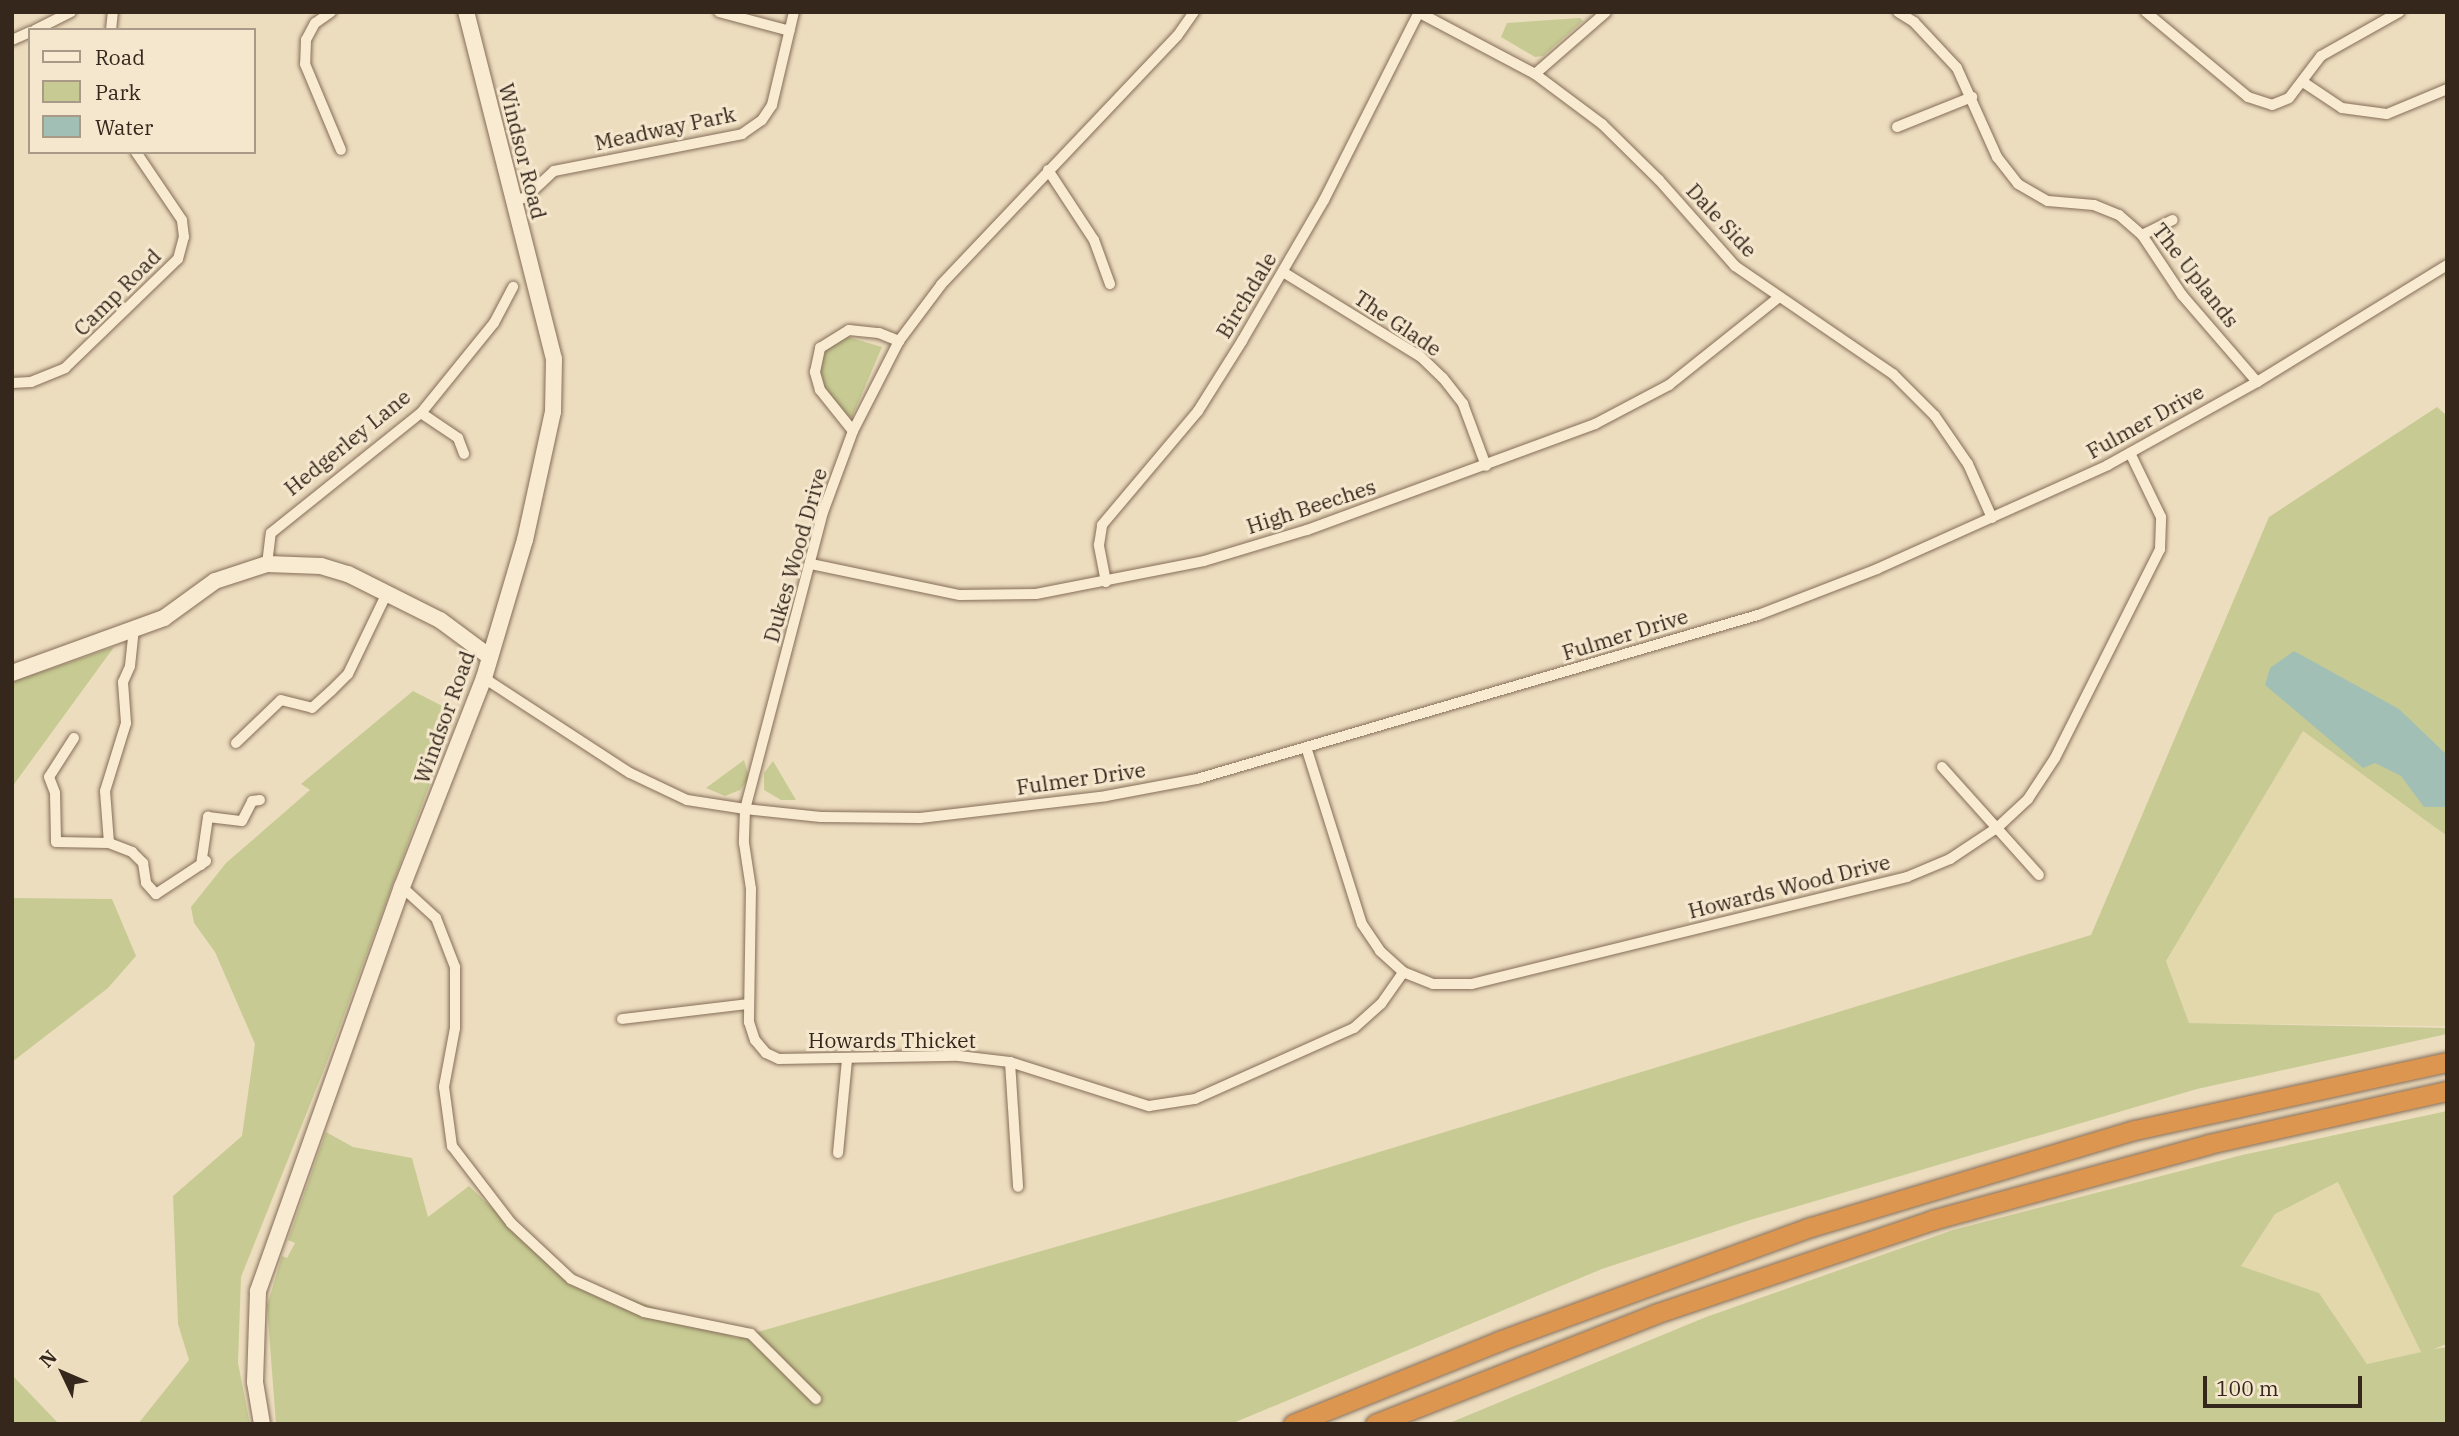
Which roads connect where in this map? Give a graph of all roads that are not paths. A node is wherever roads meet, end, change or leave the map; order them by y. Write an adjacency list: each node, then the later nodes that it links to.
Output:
1 (71, 12): 12 (street)
2 (466, 12): 24 (main road, Windsor Road)
3 (719, 12): 13 (street)
4 (794, 12): 13 (street, Meadway Park)
5 (1194, 12): 23 (street, Dukes Wood Drive)
6 (1418, 12): 16 (street, Dale Side); 28 (street, Birchdale)
7 (1606, 12): 16 (street)
8 (1898, 12): 19 (street, The Uplands)
9 (2146, 12): 17 (street)
10 (2399, 12): 17 (street)
11 (323, 14): 21 (street)
12 (39, 28)
13 (790, 31): 24 (street, Meadway Park)
14 (28, 33): 15 (street)
15 (12, 40)
16 (1535, 74): 31 (street, Dale Side)
17 (2303, 82): 18 (street)
18 (2447, 89)
19 (1972, 97): 20 (street); 26 (street, The Uplands)
20 (1897, 127)
21 (341, 150)
22 (137, 154): 34 (street, Camp Road)
23 (1048, 170): 29 (street); 32 (street, Dukes Wood Drive)
24 (514, 201): 46 (main road, Windsor Road)
25 (2173, 220): 26 (street)
26 (2142, 235): 33 (street, The Uplands)
27 (2447, 265): 33 (street, Fulmer Drive)
28 (1283, 272): 39 (street, The Glade); 43 (street, Birchdale)
29 (1110, 284)
30 (513, 287): 35 (street, Hedgerley Lane)
31 (1778, 298): 39 (street, High Beeches); 40 (street, Dale Side)
32 (898, 341): 36 (street, Dukes Wood Drive); 36 (street)
33 (2258, 382): 37 (street, Fulmer Drive)
34 (12, 383)
35 (421, 413): 38 (street); 41 (street, Hedgerley Lane)
36 (853, 431): 42 (street, Dukes Wood Drive)
37 (2130, 453): 40 (street, Fulmer Drive); 55 (street, Howards Wood Drive)
38 (464, 454)
39 (1486, 466): 43 (street, High Beeches)
40 (1992, 518): 51 (street, Fulmer Drive)
41 (267, 564): 44 (main road); 45 (main road)
42 (811, 564): 43 (street, High Beeches); 54 (street, Dukes Wood Drive)
43 (1106, 582)
44 (387, 593): 46 (main road); 50 (street)
45 (134, 630): 47 (main road); 56 (street)
46 (490, 657): 48 (main road, Windsor Road)
47 (12, 673)
48 (484, 678): 54 (street); 58 (main road, Windsor Road)
49 (74, 738): 56 (street)
50 (236, 743)
51 (1307, 750): 54 (street, Fulmer Drive); 59 (street, Howards Wood Drive)
52 (1942, 767): 55 (street)
53 (260, 800): 56 (street)
54 (745, 809): 60 (street, Howards Thicket)
55 (1998, 827): 57 (street); 59 (street, Howards Wood Drive)
56 (109, 843)
57 (2039, 875)
58 (402, 887): 68 (street); 69 (main road, Windsor Road)
59 (1403, 972): 63 (street, Howards Thicket)
60 (748, 1004): 61 (street); 62 (street, Howards Thicket)
61 (622, 1019)
62 (847, 1059): 63 (street, Howards Thicket); 66 (street)
63 (1010, 1062): 67 (street)
64 (2447, 1062): 70 (highway)
65 (2447, 1091): 71 (highway)
66 (838, 1153)
67 (1018, 1187)
68 (816, 1399)
69 (262, 1424)
70 (1293, 1424)
71 (1375, 1424)

